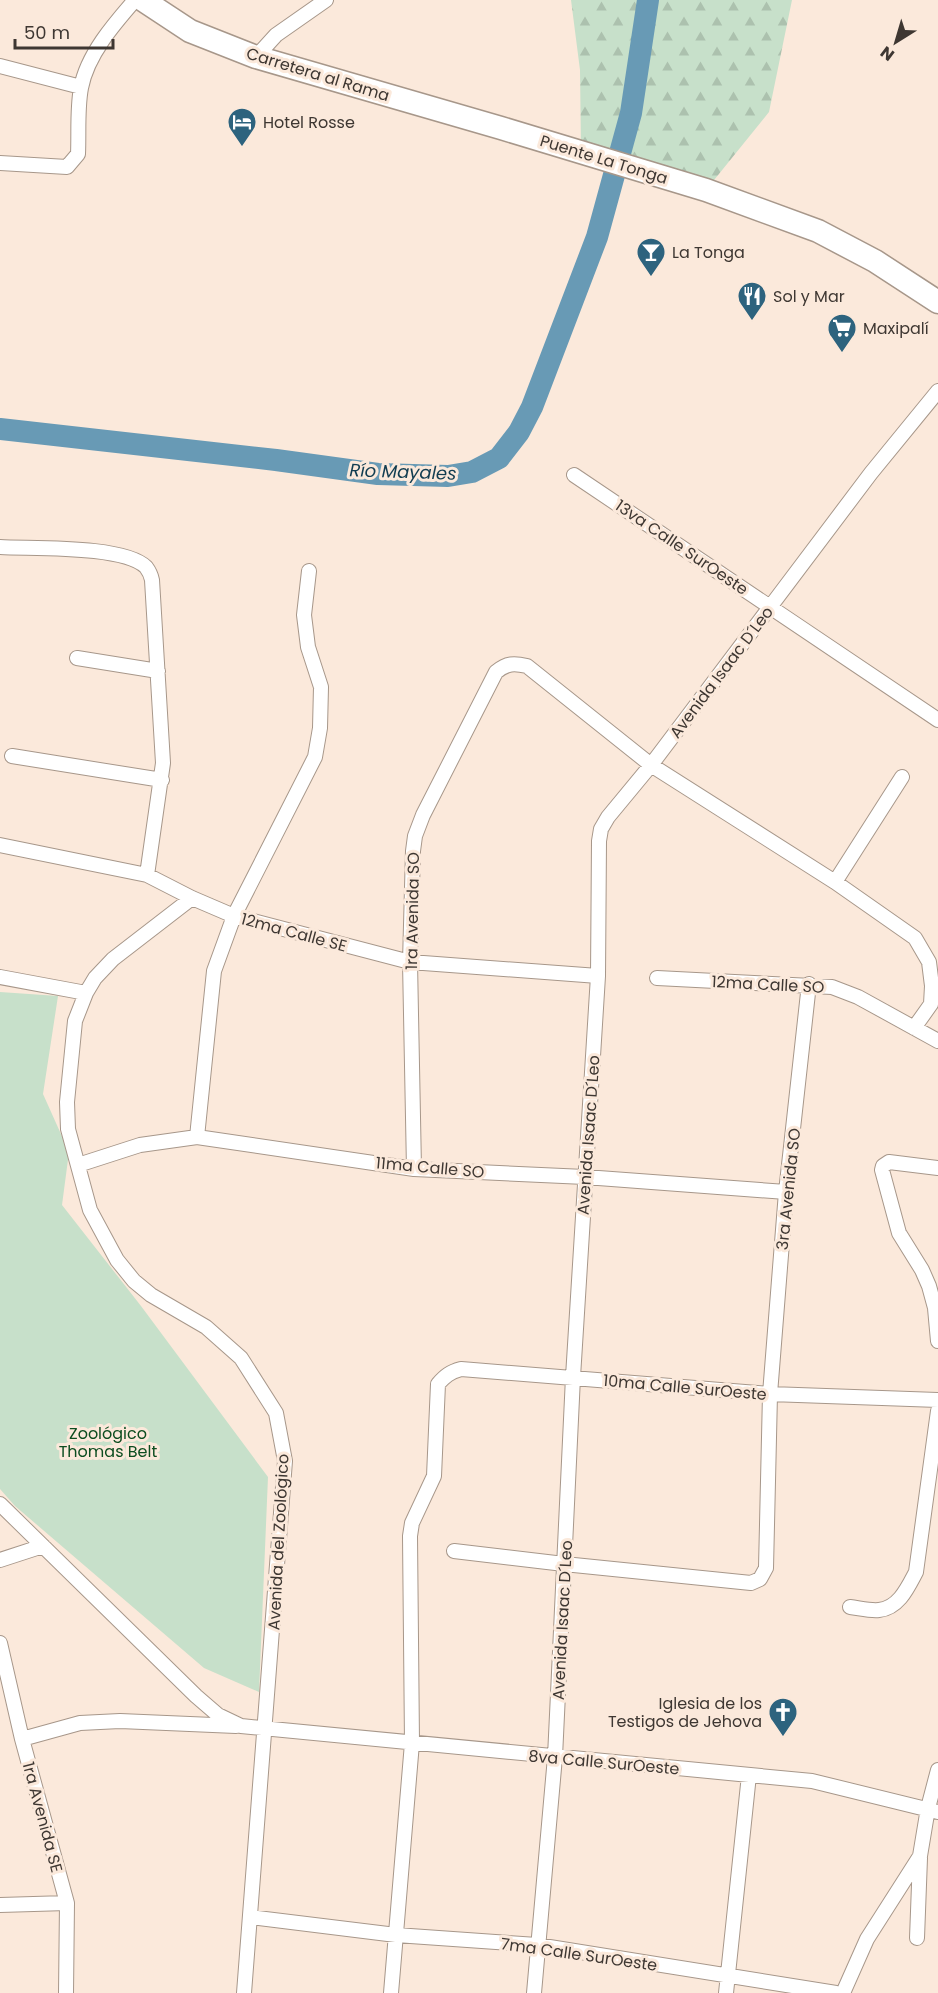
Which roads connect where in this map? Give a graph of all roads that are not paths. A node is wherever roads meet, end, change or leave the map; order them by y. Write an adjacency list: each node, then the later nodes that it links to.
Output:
1 (135, 0): 6 (street)
2 (143, 0): 4 (highway, Carretera al Rama)
3 (326, 0): 4 (street)
4 (256, 57): 7 (highway, Carretera al Rama)
5 (0, 66): 6 (street)
6 (81, 87): 8 (street)
7 (501, 128): 9 (highway, Puente La Tonga)
8 (0, 163)
9 (938, 302)
10 (938, 391): 14 (street, Avenida Isaac D´Leo)
11 (574, 475): 14 (street, 13va Calle SurOeste)
12 (0, 548): 16 (street)
13 (309, 571): 26 (street)
14 (771, 607): 17 (street, 13va Calle SurOeste); 19 (street, Avenida Isaac D´Leo)
15 (77, 658): 16 (street)
16 (158, 671): 21 (street)
17 (938, 720)
18 (12, 756): 21 (street)
19 (651, 765): 24 (street); 27 (street, 1ra Avenida SO); 28 (street, Avenida Isaac D´Leo)
20 (902, 777): 24 (street)
21 (162, 780): 23 (street)
22 (0, 844): 23 (street, 12ma Calle SE)
23 (147, 875): 25 (street, 12ma Calle SE)
24 (835, 882): 33 (street)
25 (192, 898): 26 (street, 12ma Calle SE); 32 (street, Avenida del Zoológico)
26 (234, 916): 27 (street, 12ma Calle SE); 35 (street)
27 (410, 962): 28 (street, 12ma Calle SE); 38 (street, 1ra Avenida SO)
28 (598, 976): 39 (street, Avenida Isaac D´Leo)
29 (0, 977): 32 (street)
30 (657, 978): 31 (street, 12ma Calle SO)
31 (809, 984): 33 (street, 12ma Calle SO); 40 (street, 3ra Avenida SO)
32 (86, 993): 36 (street, Avenida del Zoológico)
33 (914, 1028): 34 (street, 12ma Calle SO)
34 (938, 1041)
35 (197, 1137): 36 (street, 11ma Calle SO); 38 (street, 11ma Calle SO)
36 (78, 1165): 54 (street, Avenida del Zoológico)
37 (938, 1168): 41 (street)
38 (414, 1169): 39 (street, 11ma Calle SO)
39 (585, 1177): 40 (street, 11ma Calle SO); 42 (street, Avenida Isaac D´Leo)
40 (786, 1191): 43 (street, 3ra Avenida SO)
41 (938, 1341)
42 (573, 1377): 43 (street, 10ma Calle SurOeste); 50 (street, Avenida Isaac D´Leo); 56 (street, 10ma Calle SurOeste)
43 (770, 1394): 44 (street, 10ma Calle SurOeste); 50 (street, 3ra Avenida SO)
44 (938, 1400)
45 (938, 1411): 51 (street)
46 (0, 1504): 47 (street)
47 (43, 1546): 49 (street); 53 (street)
48 (453, 1551): 50 (street, 3ra Avenida SO)
49 (0, 1560)
50 (564, 1564): 57 (street, Avenida Isaac D´Leo)
51 (850, 1607)
52 (0, 1643): 55 (street, 1ra Avenida SE)
53 (241, 1726): 54 (street, 8va Calle SurOeste); 55 (street, 8va Calle SurOeste)
54 (266, 1727): 56 (street, 8va Calle SurOeste); 64 (street, Avenida del Zoológico)
55 (22, 1739): 62 (street, 1ra Avenida SE)
56 (412, 1743): 57 (street, 8va Calle SurOeste); 65 (street)
57 (555, 1757): 59 (street, 8va Calle SurOeste); 67 (street, Avenida Isaac D´Leo)
58 (938, 1770): 60 (street)
59 (749, 1775): 60 (street, 8va Calle SurOeste); 68 (street)
60 (933, 1810): 61 (street)
61 (920, 1856): 66 (street); 75 (street)
62 (67, 1903): 63 (street); 69 (street, 1ra Avenida SE)
63 (0, 1905)
64 (250, 1917): 65 (street, 7ma Calle SurOeste); 70 (street, Avenida del Zoológico)
65 (396, 1935): 67 (street, 7ma Calle SurOeste); 71 (street)
66 (917, 1938)
67 (537, 1945): 68 (street, 7ma Calle SurOeste); 72 (street, Avenida Isaac D´Leo)
68 (727, 1976): 73 (street); 74 (street, 7ma Calle SurOeste)
69 (66, 1993)
70 (244, 1993)
71 (391, 1993)
72 (534, 1993)
73 (726, 1993)
74 (836, 1993)
75 (843, 1993)

